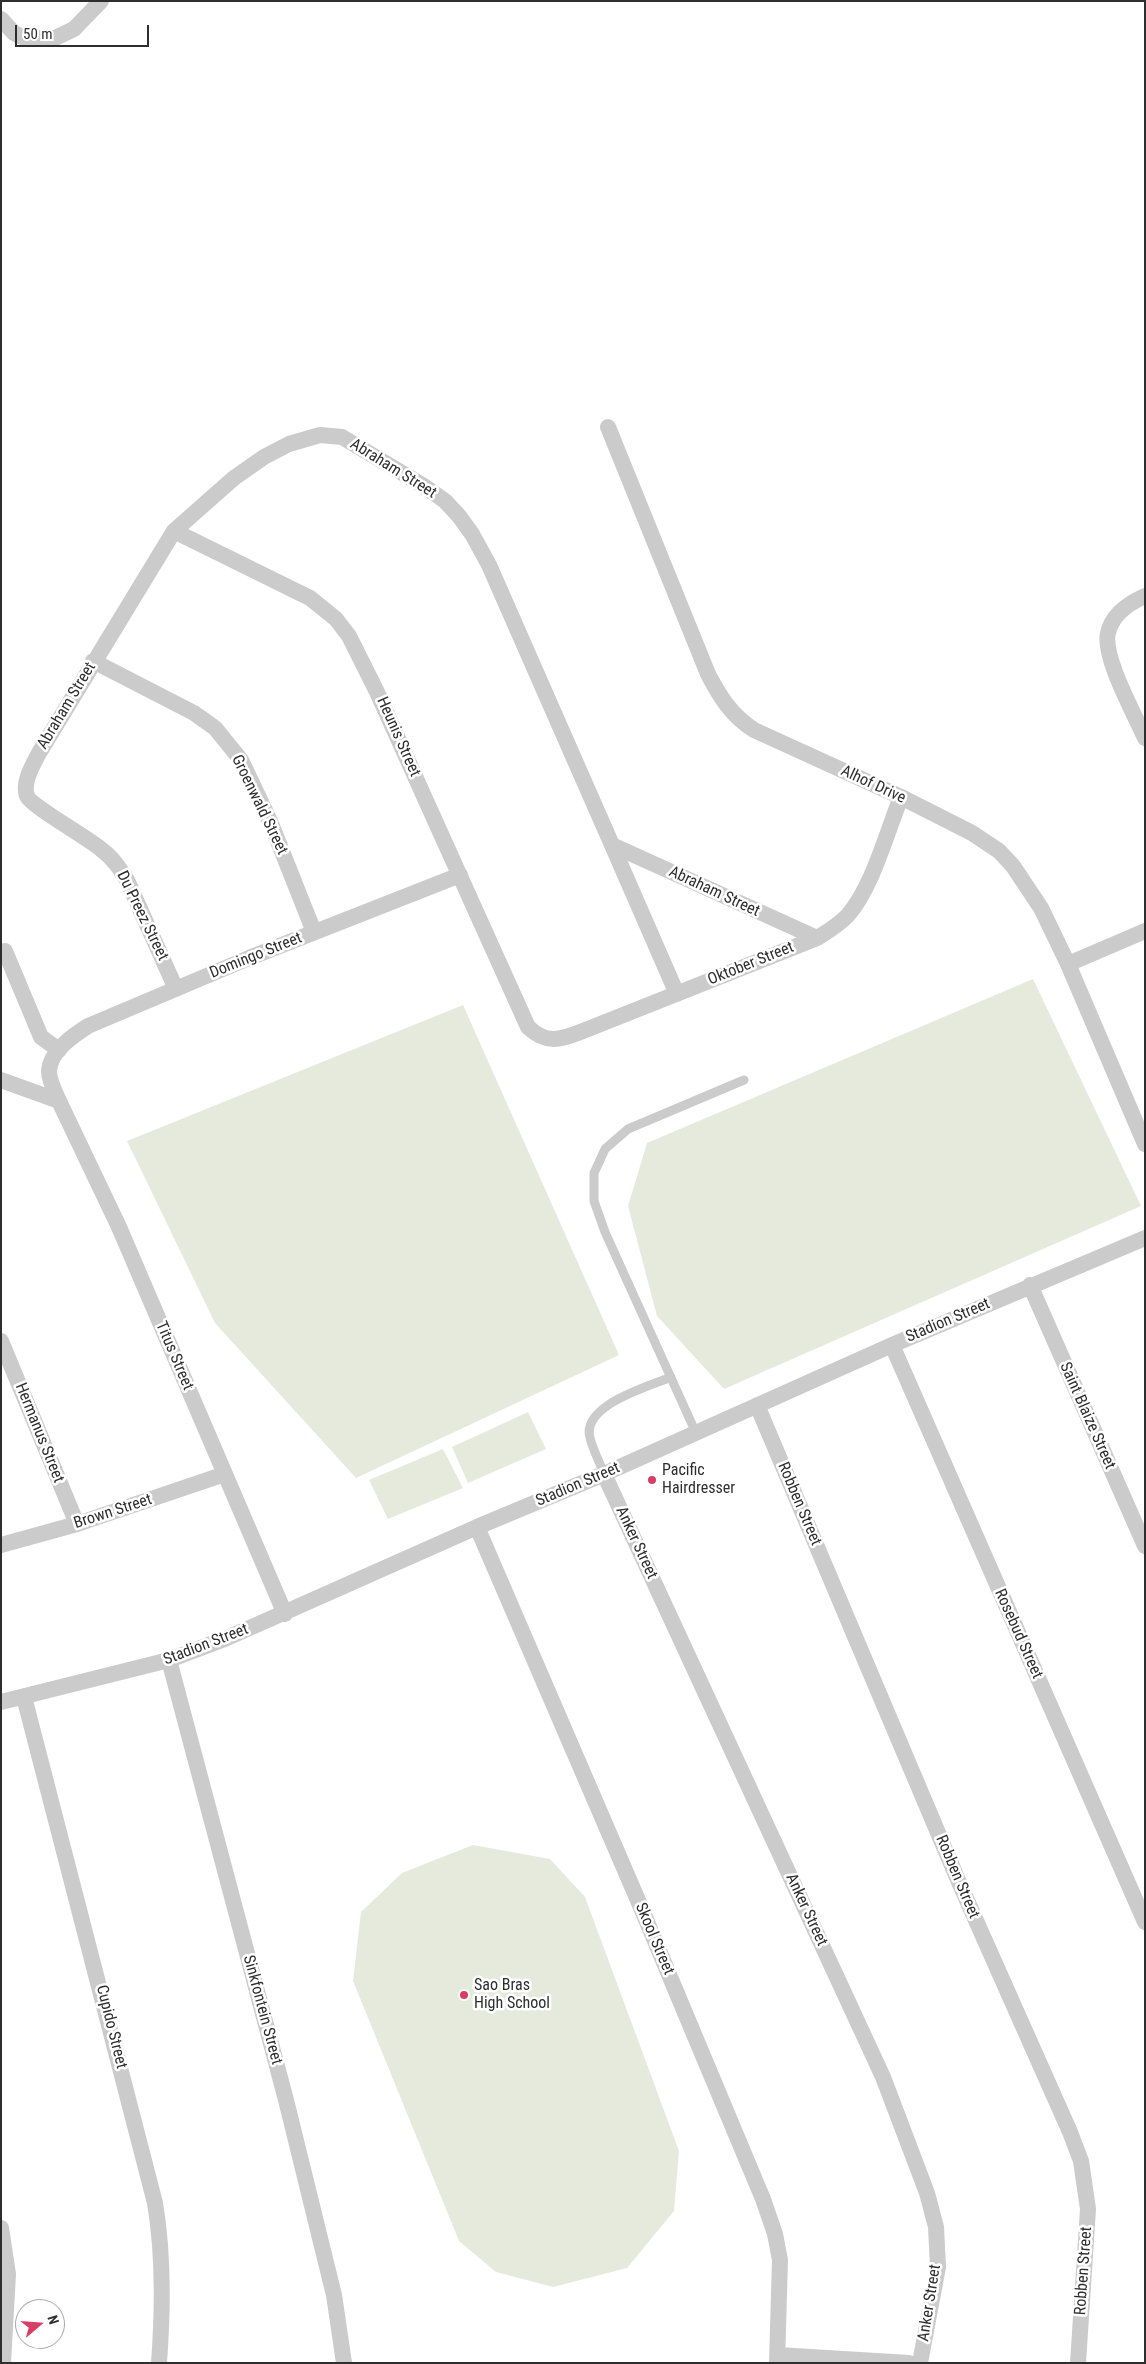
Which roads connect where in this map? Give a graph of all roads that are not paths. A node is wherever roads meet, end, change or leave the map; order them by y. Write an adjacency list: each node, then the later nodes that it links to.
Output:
1 (101, 1): 2 (street)
2 (1, 19)
3 (608, 428): 9 (street, Alhof Drive)
4 (174, 532): 6 (street, Abraham Street); 10 (street, Abraham Street); 11 (street, Heunis Street)
5 (1145, 596): 7 (street)
6 (93, 662): 8 (street, Abraham Street); 13 (street, Groenwald Street)
7 (1145, 738)
8 (27, 796): 17 (street, Du Preez Street)
9 (901, 797): 14 (street, Oktober Street); 16 (street, Alhof Drive)
10 (612, 845): 14 (street, Abraham Street); 18 (street, Abraham Street)
11 (460, 875): 13 (street, Domingo Street); 19 (street, Heunis Street)
12 (1145, 931): 16 (street)
13 (314, 932): 17 (street, Domingo Street)
14 (817, 938): 18 (street, Oktober Street)
15 (5, 952): 20 (street)
16 (1068, 964): 24 (street, Alhof Drive)
17 (176, 989): 20 (street, Domingo Street)
18 (677, 994): 19 (street, Oktober Street)
19 (528, 1027)
20 (59, 1050): 23 (street, Titus Street)
21 (1, 1080): 23 (street)
22 (744, 1080): 29 (lane)
23 (59, 1101): 32 (street, Titus Street)
24 (1143, 1137)
25 (1145, 1238): 26 (street, Stadion Street)
26 (1030, 1285): 28 (street, Stadion Street); 37 (street, Saint Blaize Street)
27 (1, 1341): 34 (street, Hermanus Street)
28 (892, 1345): 30 (street, Stadion Street); 42 (street, Rosebud Street)
29 (671, 1377): 31 (lane); 33 (lane)
30 (757, 1405): 31 (street, Stadion Street); 50 (street, Robben Street)
31 (696, 1432): 33 (street, Stadion Street)
32 (224, 1474): 34 (street, Brown Street); 38 (street, Titus Street)
33 (604, 1474): 35 (street, Stadion Street); 49 (street, Anker Street)
34 (77, 1524): 36 (street, Brown Street)
35 (477, 1527): 38 (street, Stadion Street); 44 (street, Skool Street)
36 (1, 1545)
37 (1145, 1546)
38 (284, 1614): 39 (street, Stadion Street)
39 (169, 1660): 40 (street, Stadion Street); 47 (street, Sinkfontein Street)
40 (24, 1697): 41 (street, Stadion Street); 46 (street, Cupido Street)
41 (1, 1702)
42 (1145, 1922)
43 (1, 2228): 45 (street)
44 (778, 2359): 48 (street)
45 (3, 2363)
46 (159, 2363)
47 (344, 2363)
48 (909, 2363)
49 (920, 2363)
50 (1078, 2363)

